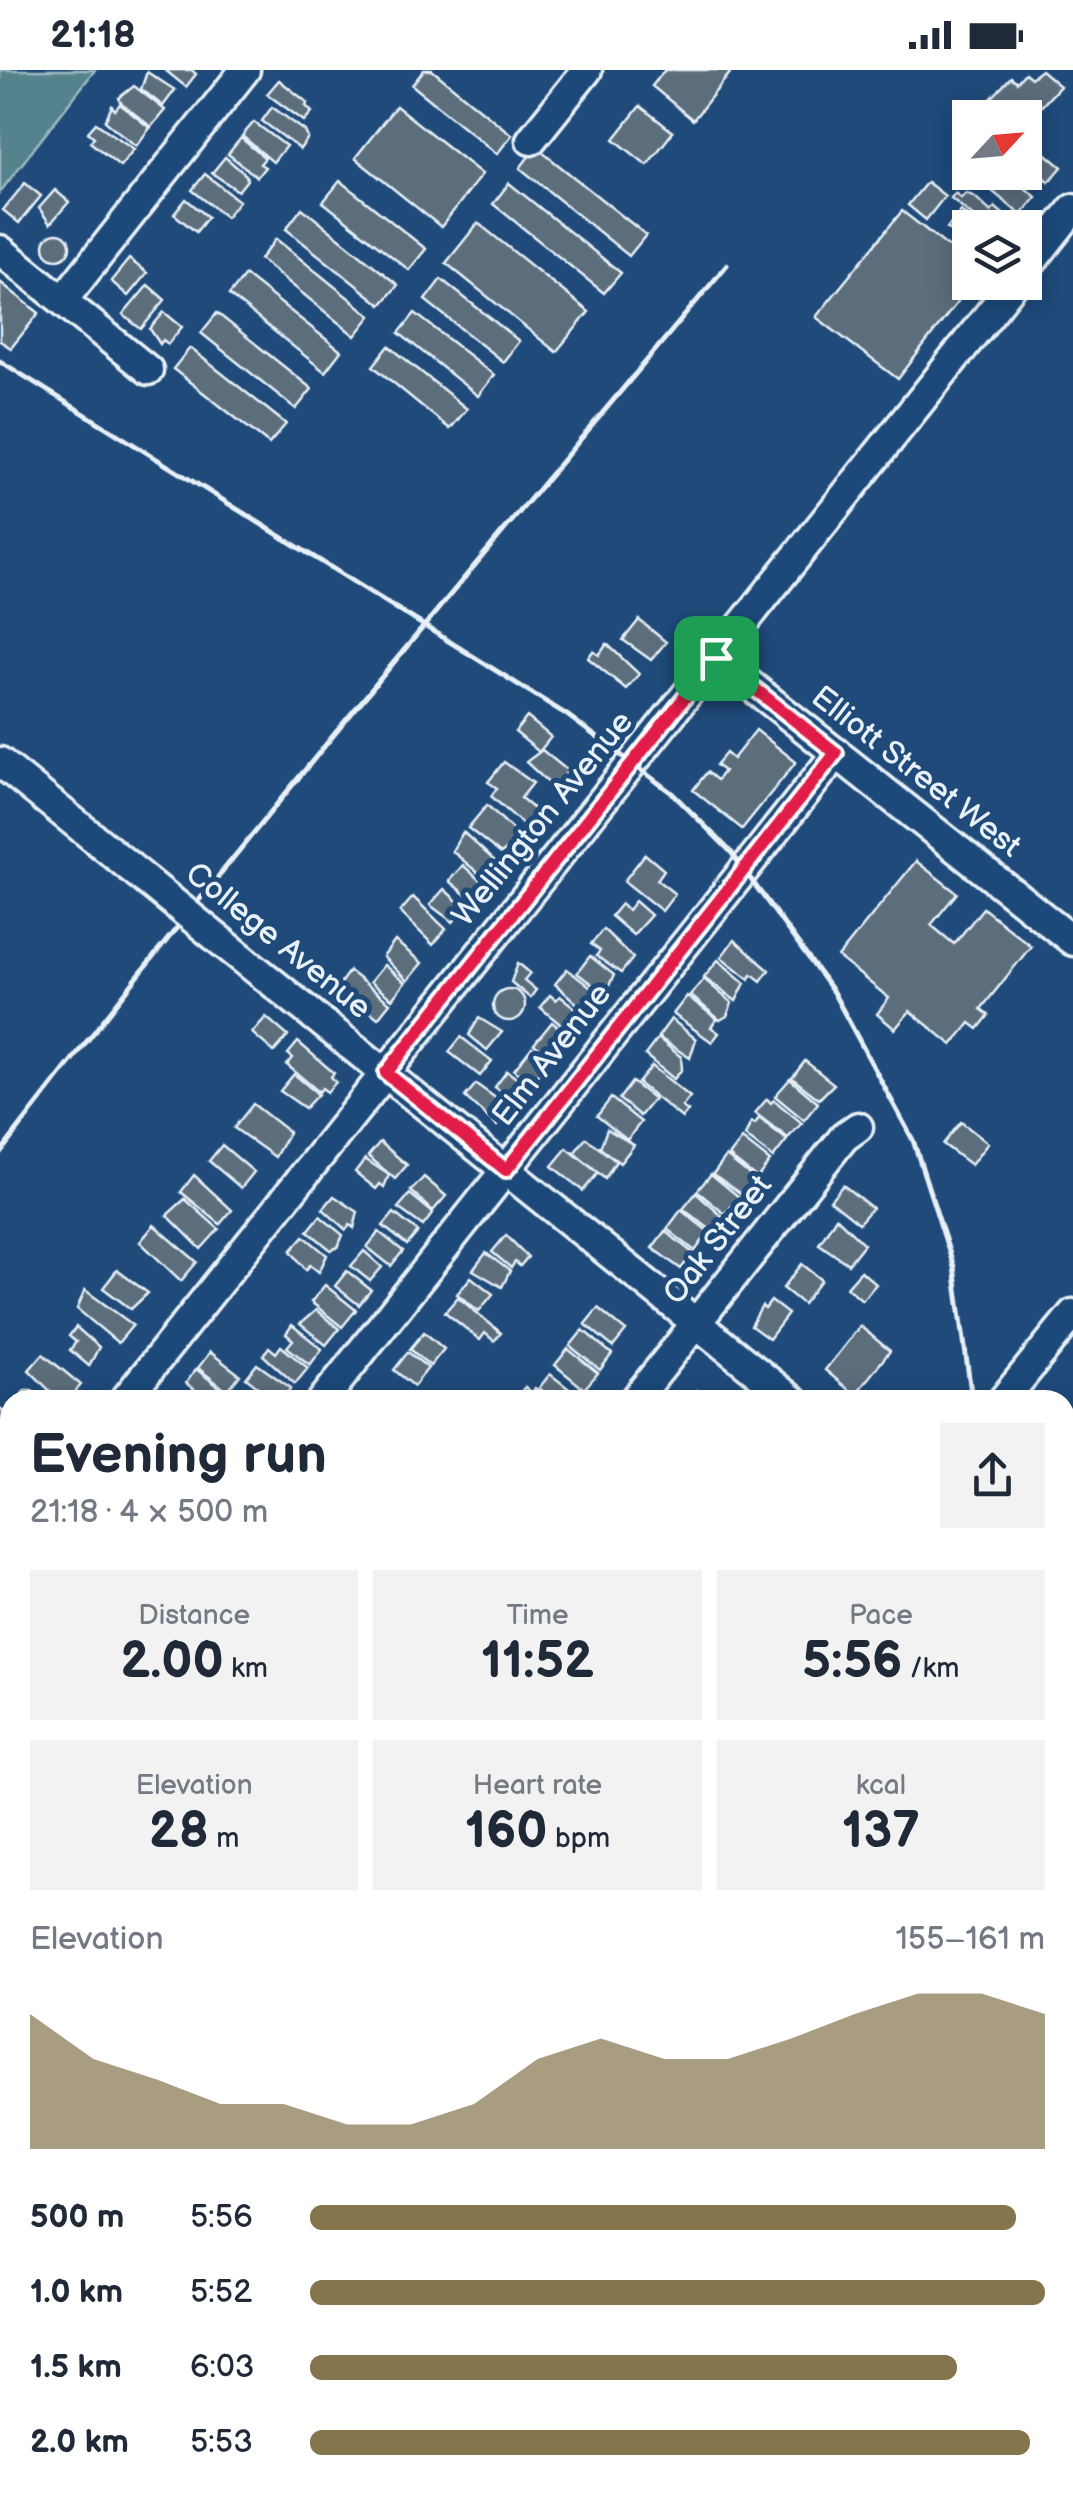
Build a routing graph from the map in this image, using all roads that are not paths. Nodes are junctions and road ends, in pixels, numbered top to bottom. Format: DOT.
graph roads {
  1 [pos="244,70"];
  2 [pos="587,70"];
  3 [pos="531,140"];
  4 [pos="1073,209"];
  5 [pos="1042,248"];
  6 [pos="0,250"];
  7 [pos="62,300"];
  8 [pos="1001,300"];
  9 [pos="148,370"];
  10 [pos="716,658"];
  11 [pos="836,753"];
  12 [pos="0,762"];
  13 [pos="1073,940"];
  14 [pos="386,1073"];
  15 [pos="858,1127"];
  16 [pos="506,1170"];
  17 [pos="1073,1314"];
  18 [pos="696,1324"];
  19 [pos="133,1390"];
  20 [pos="331,1390"];
  21 [pos="643,1390"];
  22 [pos="779,1390"];
  23 [pos="1010,1390"];
  1 -- 7 [label="street"];
  2 -- 3 [label="street"];
  4 -- 5 [label="street"];
  6 -- 7 [label="street"];
  7 -- 9 [label="street"];
  8 -- 10 [label="street, Wellington Avenue"];
  10 -- 11 [label="street, Elliott Street West"];
  10 -- 14 [label="street, Wellington Avenue"];
  11 -- 13 [label="street, Elliott Street West"];
  11 -- 16 [label="street, Elm Avenue"];
  12 -- 14 [label="street, College Avenue, bridge"];
  14 -- 16 [label="street, College Avenue"];
  14 -- 19 [label="street, Wellington Avenue"];
  15 -- 18 [label="street, Oak Street"];
  16 -- 18 [label="street, College Avenue"];
  16 -- 20 [label="street, Elm Avenue"];
  17 -- 23 [label="street"];
  18 -- 21 [label="street, Oak Street"];
  18 -- 22 [label="street, College Avenue"];
}
